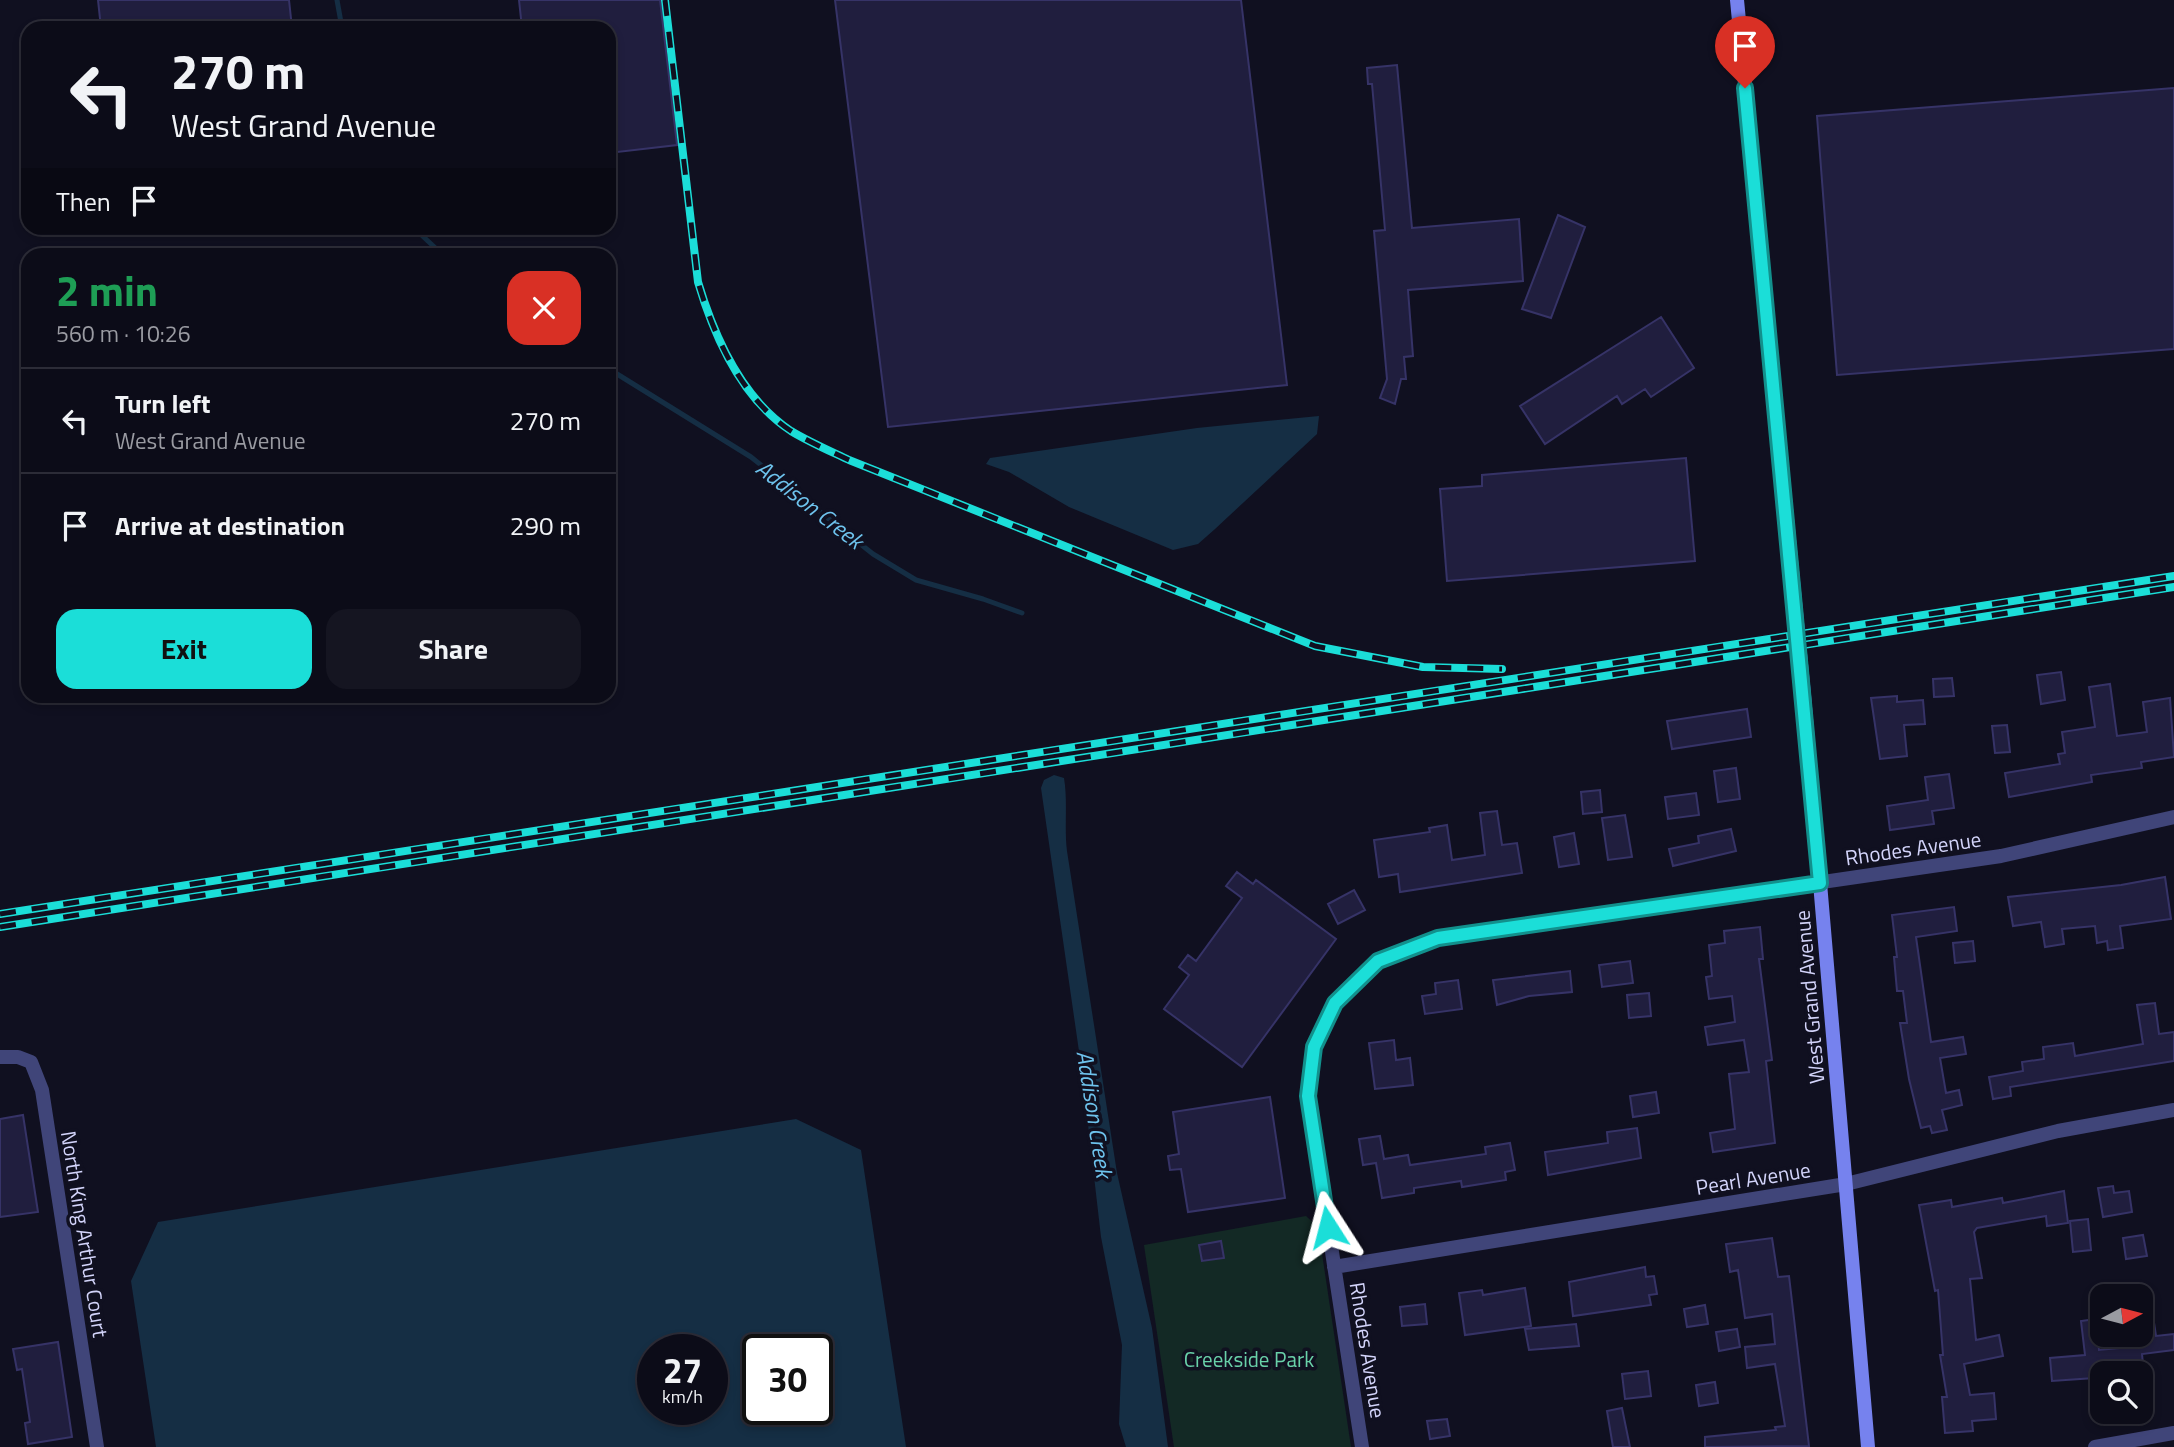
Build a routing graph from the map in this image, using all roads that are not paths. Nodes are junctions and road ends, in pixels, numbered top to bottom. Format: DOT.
graph roads {
  1 [pos="1737,0"];
  2 [pos="2174,817"];
  3 [pos="1820,883"];
  4 [pos="0,1057"];
  5 [pos="2174,1110"];
  6 [pos="1846,1184"];
  7 [pos="1334,1267"];
  8 [pos="2174,1433"];
  9 [pos="97,1447"];
  10 [pos="1362,1447"];
  11 [pos="1868,1447"];
  12 [pos="2095,1447"];
  1 -- 3 [label="main road, West Grand Avenue"];
  2 -- 3 [label="street, Rhodes Avenue"];
  3 -- 6 [label="main road, West Grand Avenue"];
  3 -- 7 [label="street, Rhodes Avenue"];
  4 -- 9 [label="street, North King Arthur Court"];
  5 -- 6 [label="street, Pearl Avenue"];
  6 -- 7 [label="street, Pearl Avenue"];
  6 -- 11 [label="main road, West Grand Avenue"];
  7 -- 10 [label="street, Rhodes Avenue"];
  8 -- 12 [label="street"];
}
